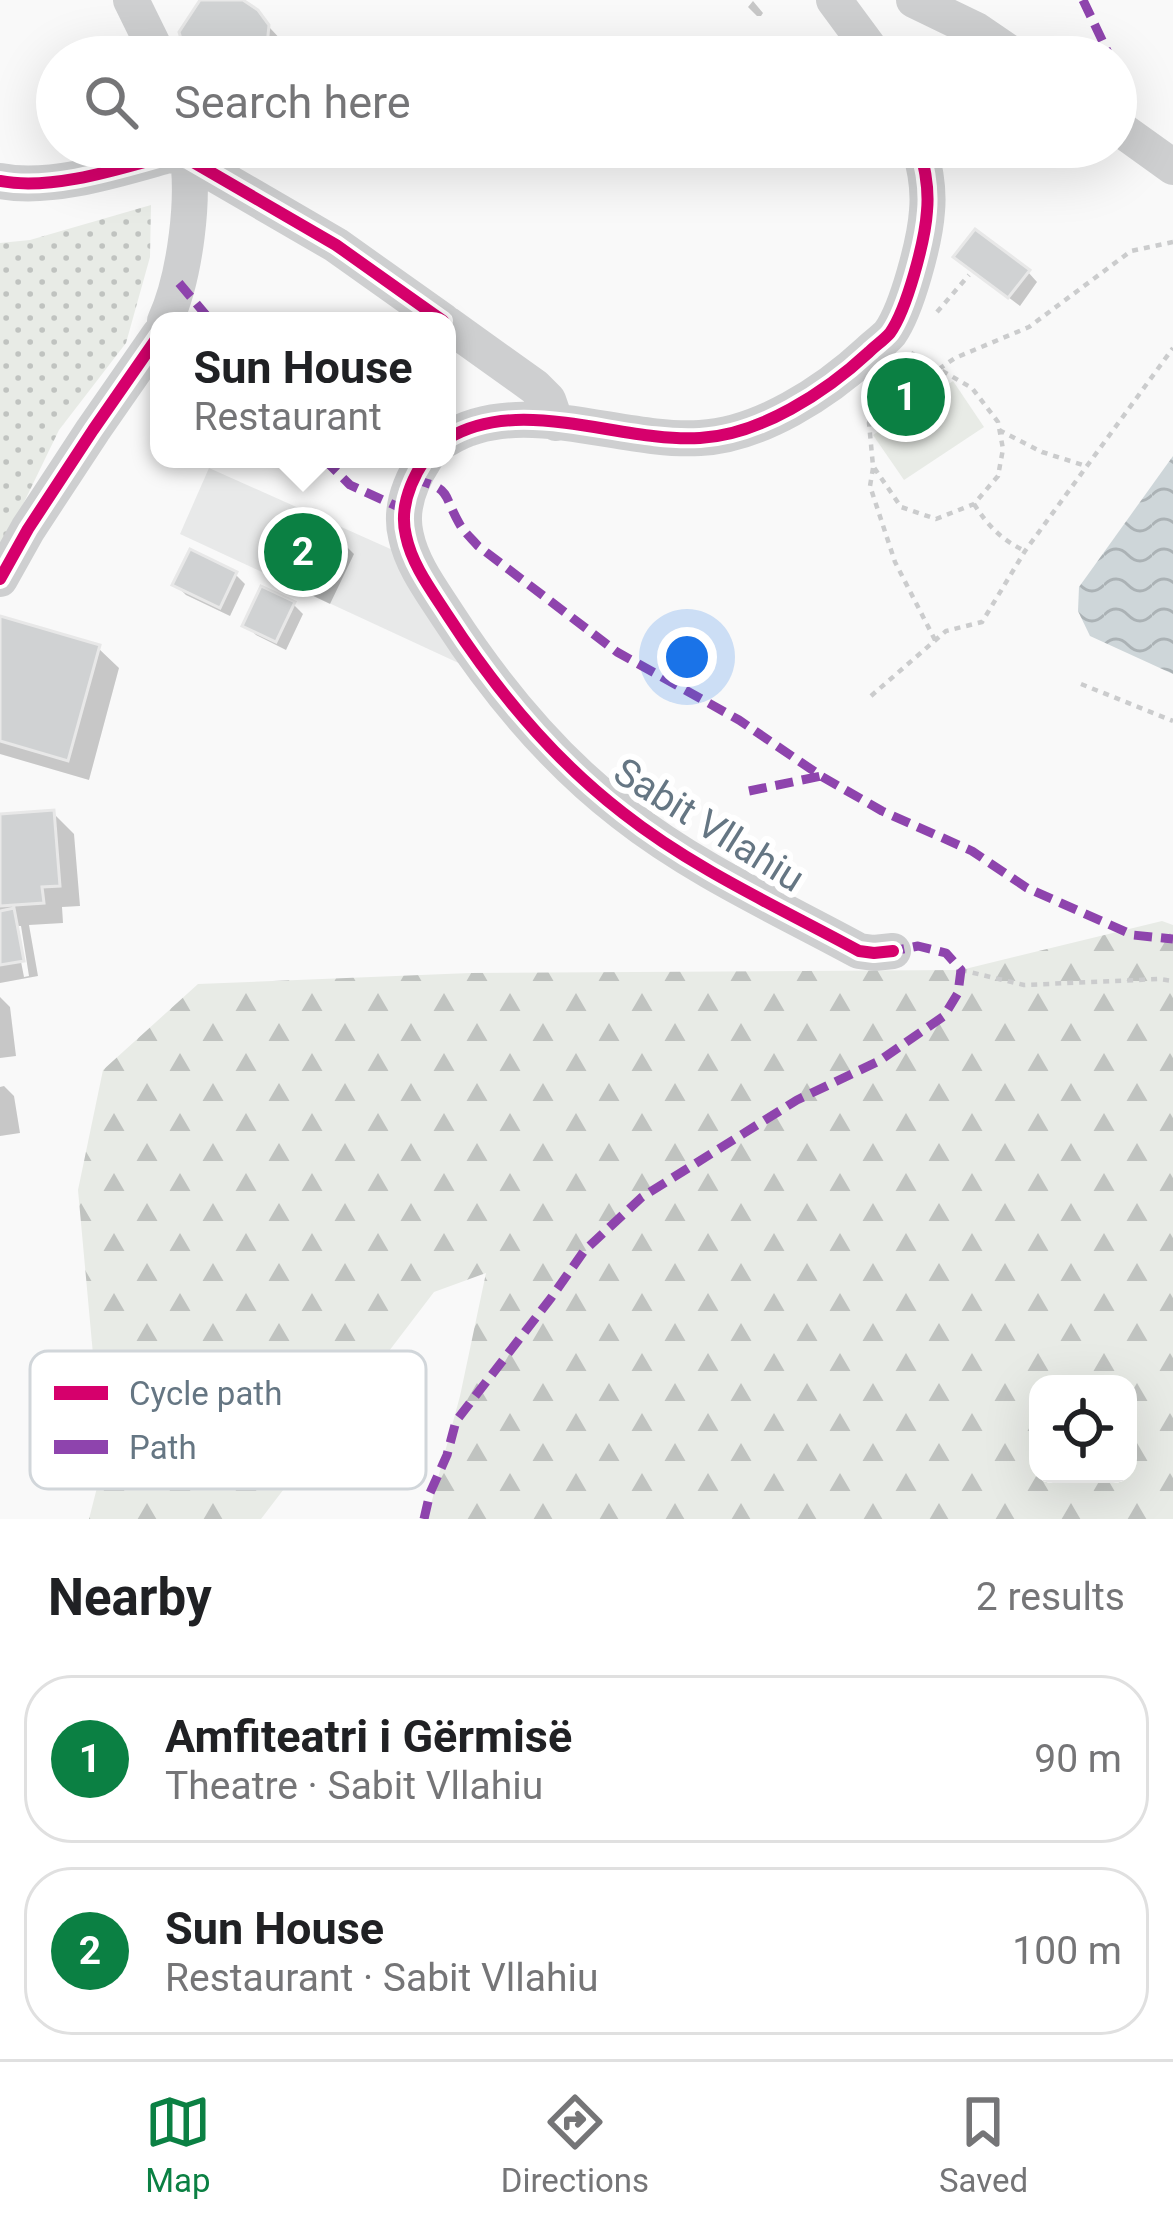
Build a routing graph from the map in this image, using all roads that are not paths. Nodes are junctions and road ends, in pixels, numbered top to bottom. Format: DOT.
graph roads {
  1 [pos="131,0"];
  2 [pos="834,0"];
  3 [pos="914,0"];
  4 [pos="149,36"];
  5 [pos="861,36"];
  6 [pos="985,36"];
  7 [pos="1137,141"];
  8 [pos="1173,167"];
  9 [pos="113,168"];
  10 [pos="188,168"];
  11 [pos="211,168"];
  12 [pos="924,168"];
  13 [pos="0,181"];
  14 [pos="169,312"];
  15 [pos="431,312"];
  16 [pos="456,330"];
  17 [pos="150,348"];
  18 [pos="556,423"];
  19 [pos="456,433"];
  20 [pos="419,468"];
  21 [pos="0,579"];
  22 [pos="893,951"];
  1 -- 4 [label="street"];
  2 -- 5 [label="street"];
  3 -- 6 [label="street"];
  7 -- 8 [label="street"];
  9 -- 13 [label="street"];
  10 -- 14 [label="street"];
  11 -- 15 [label="street"];
  12 -- 18 [label="street"];
  16 -- 18 [label="street"];
  17 -- 21 [label="street"];
  18 -- 19 [label="street"];
  20 -- 22 [label="street, Sabit Vllahiu"];
}
